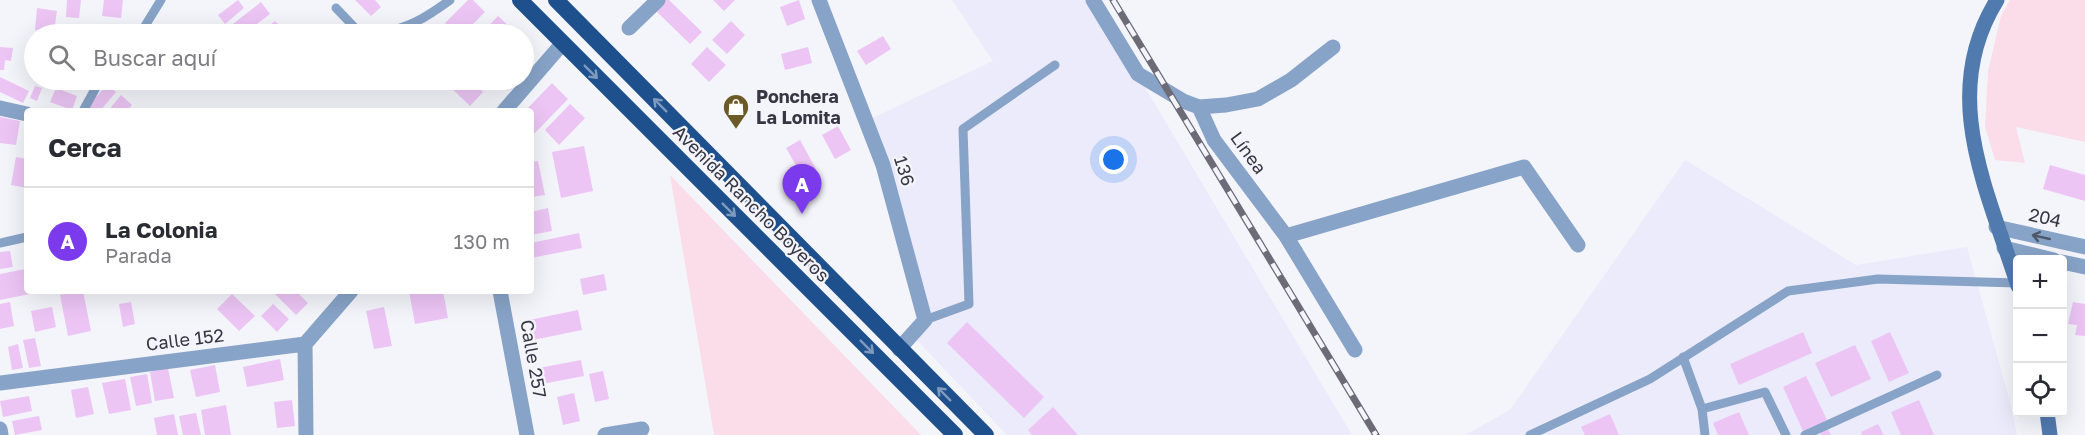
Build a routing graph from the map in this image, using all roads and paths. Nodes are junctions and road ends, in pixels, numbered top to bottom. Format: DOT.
graph roads {
  1 [pos="161,0"];
  2 [pos="450,0"];
  3 [pos="520,0"];
  4 [pos="556,0"];
  5 [pos="658,0"];
  6 [pos="819,0"];
  7 [pos="1093,0"];
  8 [pos="1997,0"];
  9 [pos="336,8"];
  10 [pos="146,24"];
  11 [pos="351,24"];
  12 [pos="413,24"];
  13 [pos="630,28"];
  14 [pos="562,44"];
  15 [pos="1333,48"];
  16 [pos="1055,65"];
  17 [pos="534,76"];
  18 [pos="94,90"];
  19 [pos="522,90"];
  20 [pos="1199,107"];
  21 [pos="0,108"];
  22 [pos="84,108"];
  23 [pos="507,108"];
  24 [pos="24,113"];
  25 [pos="1996,227"];
  26 [pos="1286,236"];
  27 [pos="24,238"];
  28 [pos="0,243"];
  29 [pos="1578,245"];
  30 [pos="2085,247"];
  31 [pos="2004,248"];
  32 [pos="2033,255"];
  33 [pos="2067,263"];
  34 [pos="2085,267"];
  35 [pos="2013,274"];
  36 [pos="2013,285"];
  37 [pos="348,294"];
  38 [pos="501,294"];
  39 [pos="925,320"];
  40 [pos="305,344"];
  41 [pos="899,349"];
  42 [pos="1355,350"];
  43 [pos="1683,357"];
  44 [pos="1937,375"];
  45 [pos="0,383"];
  46 [pos="1702,410"];
  47 [pos="2048,417"];
  48 [pos="0,429"];
  49 [pos="642,429"];
  50 [pos="1,435"];
  51 [pos="306,435"];
  52 [pos="527,435"];
  53 [pos="605,435"];
  54 [pos="956,435"];
  55 [pos="986,435"];
  56 [pos="1530,435"];
  57 [pos="1705,435"];
  58 [pos="1786,435"];
  59 [pos="1805,435"];
  60 [pos="2050,435"];
  1 -- 10 [label="lane"];
  2 -- 12 [label="lane"];
  3 -- 14 [label="highway, Avenida Rancho Boyeros"];
  41 -- 4 [label="highway, Avenida Rancho Boyeros, one-way"];
  5 -- 13 [label="street"];
  6 -- 39 [label="street, 136"];
  7 -- 20 [label="street"];
  8 -- 25 [label="main road"];
  9 -- 11 [label="lane"];
  14 -- 17 [label="street"];
  14 -- 54 [label="highway, Avenida Rancho Boyeros, one-way"];
  15 -- 20 [label="street"];
  16 -- 39 [label="lane"];
  18 -- 22 [label="lane"];
  19 -- 23 [label="street"];
  20 -- 26 [label="street, Línea"];
  21 -- 24 [label="street"];
  30 -- 25 [label="street, 204, one-way"];
  25 -- 31 [label="main road"];
  26 -- 29 [label="street"];
  26 -- 42 [label="street, Línea"];
  27 -- 28 [label="lane"];
  31 -- 32 [label="street"];
  31 -- 35 [label="main road"];
  33 -- 34 [label="street"];
  36 -- 43 [label="lane"];
  37 -- 40 [label="street"];
  38 -- 52 [label="street, Calle 257"];
  39 -- 41 [label="street"];
  40 -- 45 [label="street, Calle 152"];
  40 -- 51 [label="street"];
  55 -- 41 [label="highway, Avenida Rancho Boyeros, one-way"];
  43 -- 46 [label="lane"];
  43 -- 56 [label="lane"];
  44 -- 59 [label="lane"];
  46 -- 57 [label="lane"];
  46 -- 58 [label="lane"];
  47 -- 60 [label="main road"];
  48 -- 50 [label="street"];
  49 -- 53 [label="street"];
}
